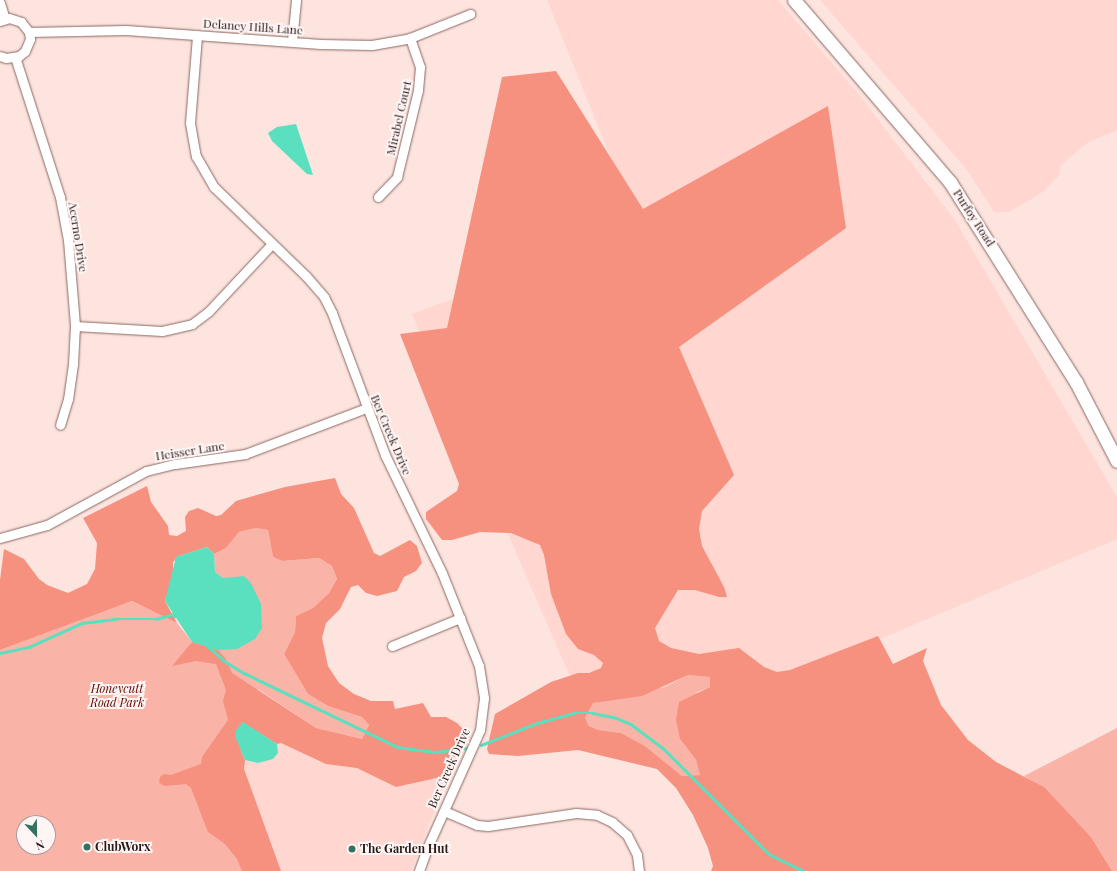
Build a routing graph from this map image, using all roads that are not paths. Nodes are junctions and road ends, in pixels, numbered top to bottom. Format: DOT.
graph roads {
  1 [pos="296,0"];
  2 [pos="794,0"];
  3 [pos="0,3"];
  4 [pos="470,14"];
  5 [pos="2,20"];
  6 [pos="28,32"];
  7 [pos="197,36"];
  8 [pos="410,38"];
  9 [pos="292,41"];
  10 [pos="0,56"];
  11 [pos="15,57"];
  12 [pos="378,197"];
  13 [pos="272,244"];
  14 [pos="75,326"];
  15 [pos="366,408"];
  16 [pos="60,425"];
  17 [pos="1117,461"];
  18 [pos="0,538"];
  19 [pos="460,618"];
  20 [pos="392,646"];
  21 [pos="444,811"];
  22 [pos="420,871"];
  23 [pos="639,871"];
  1 -- 9 [label="street"];
  2 -- 17 [label="street, Purfoy Road"];
  3 -- 5 [label="street"];
  4 -- 8 [label="street, Delaney Hills Lane"];
  5 -- 6 [label="street"];
  6 -- 7 [label="street, Delaney Hills Lane"];
  6 -- 11 [label="street"];
  7 -- 9 [label="street, Delaney Hills Lane"];
  7 -- 13 [label="street, Ber Creek Drive"];
  8 -- 9 [label="street, Delaney Hills Lane"];
  8 -- 12 [label="street, Mirabel Court"];
  10 -- 11 [label="street"];
  11 -- 14 [label="street, Acerno Drive"];
  13 -- 14 [label="street"];
  13 -- 15 [label="street, Ber Creek Drive"];
  14 -- 16 [label="street, Acerno Drive"];
  15 -- 18 [label="street, Heisser Lane"];
  15 -- 19 [label="street, Ber Creek Drive"];
  19 -- 20 [label="street"];
  19 -- 21 [label="street, Ber Creek Drive"];
  21 -- 22 [label="street, Ber Creek Drive"];
  21 -- 23 [label="street"];
}
